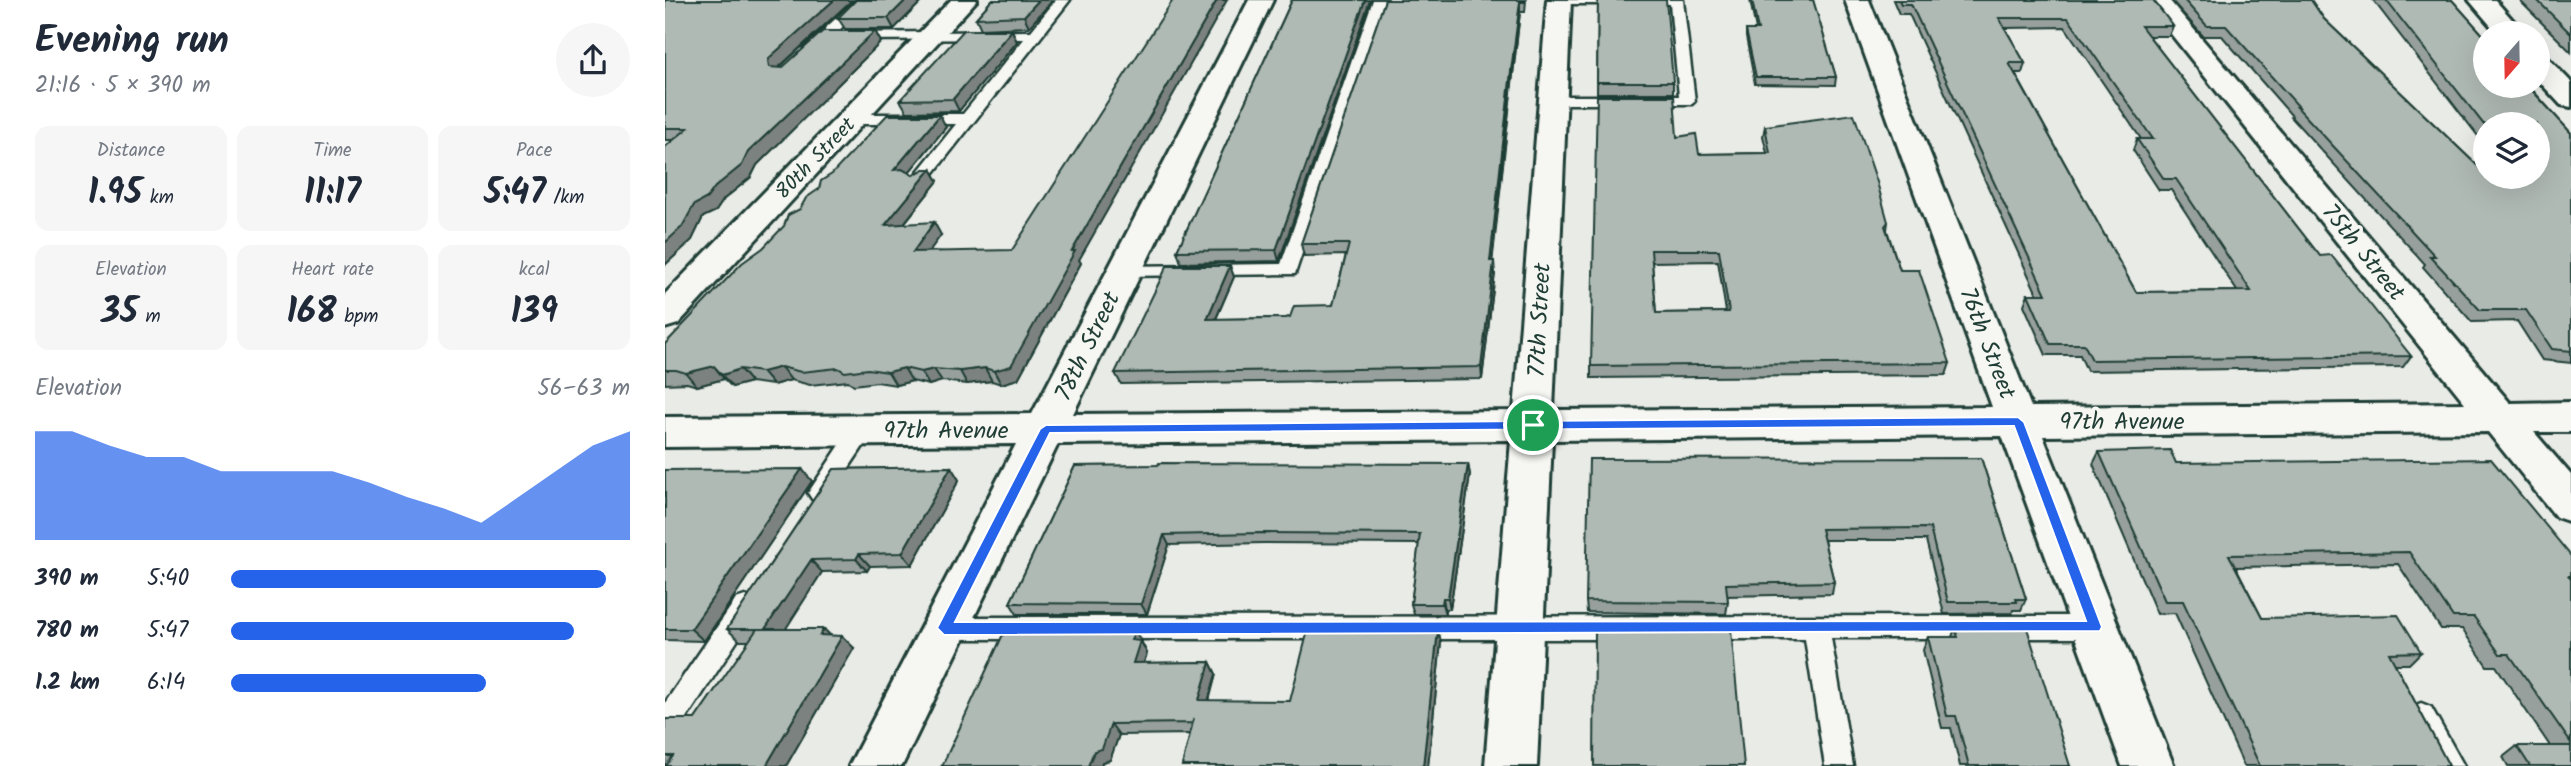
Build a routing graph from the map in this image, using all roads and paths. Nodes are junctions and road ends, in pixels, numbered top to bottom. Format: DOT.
graph roads {
  1 [pos="865,0"];
  2 [pos="965,0"];
  3 [pos="1063,0"];
  4 [pos="1261,0"];
  5 [pos="1380,0"];
  6 [pos="1559,0"];
  7 [pos="1857,0"];
  8 [pos="2156,0"];
  9 [pos="2481,0"];
  10 [pos="2500,21"];
  11 [pos="932,35"];
  12 [pos="1035,35"];
  13 [pos="825,36"];
  14 [pos="800,59"];
  15 [pos="2550,76"];
  16 [pos="2571,99"];
  17 [pos="1553,102"];
  18 [pos="852,119"];
  19 [pos="968,119"];
  20 [pos="919,180"];
  21 [pos="1123,272"];
  22 [pos="665,316"];
  23 [pos="2571,417"];
  24 [pos="2500,418"];
  25 [pos="2018,422"];
  26 [pos="1533,425"];
  27 [pos="1046,429"];
  28 [pos="862,430"];
  29 [pos="665,432"];
  30 [pos="2571,505"];
  31 [pos="810,509"];
  32 [pos="757,589"];
  33 [pos="2095,627"];
  34 [pos="944,628"];
  35 [pos="1520,628"];
  36 [pos="1816,628"];
  37 [pos="2405,688"];
  38 [pos="665,727"];
  39 [pos="875,766"];
  40 [pos="1511,766"];
  41 [pos="1839,766"];
  42 [pos="2148,766"];
  43 [pos="2450,766"];
  1 -- 13 [label="lane"];
  2 -- 11 [label="street, 80th Street"];
  3 -- 12 [label="lane"];
  4 -- 21 [label="street, 78th Street"];
  5 -- 21 [label="lane"];
  6 -- 17 [label="street, 77th Street"];
  6 -- 17 [label="lane"];
  7 -- 25 [label="street, 76th Street"];
  8 -- 24 [label="street, 75th Street"];
  9 -- 10 [label="street"];
  11 -- 12 [label="lane"];
  11 -- 13 [label="lane"];
  11 -- 18 [label="street, 80th Street"];
  12 -- 19 [label="lane"];
  13 -- 14 [label="lane"];
  15 -- 16 [label="street"];
  17 -- 26 [label="street, 77th Street"];
  18 -- 19 [label="lane"];
  18 -- 22 [label="street, 80th Street"];
  19 -- 20 [label="lane"];
  21 -- 27 [label="street, 78th Street"];
  23 -- 24 [label="street, 97th Avenue"];
  24 -- 25 [label="street, 97th Avenue"];
  24 -- 30 [label="street, 75th Street"];
  25 -- 26 [label="street, 97th Avenue"];
  25 -- 33 [label="street, 76th Street"];
  26 -- 27 [label="street, 97th Avenue"];
  26 -- 35 [label="street, 77th Street"];
  27 -- 28 [label="street, 97th Avenue"];
  27 -- 34 [label="street, 78th Street"];
  28 -- 29 [label="street, 97th Avenue"];
  28 -- 31 [label="lane"];
  32 -- 38 [label="lane"];
  33 -- 36 [label="lane"];
  33 -- 42 [label="street, 76th Street"];
  34 -- 35 [label="lane"];
  34 -- 39 [label="street, 78th Street"];
  35 -- 36 [label="lane"];
  35 -- 40 [label="street, 77th Street"];
  36 -- 41 [label="lane"];
  37 -- 43 [label="lane"];
}
